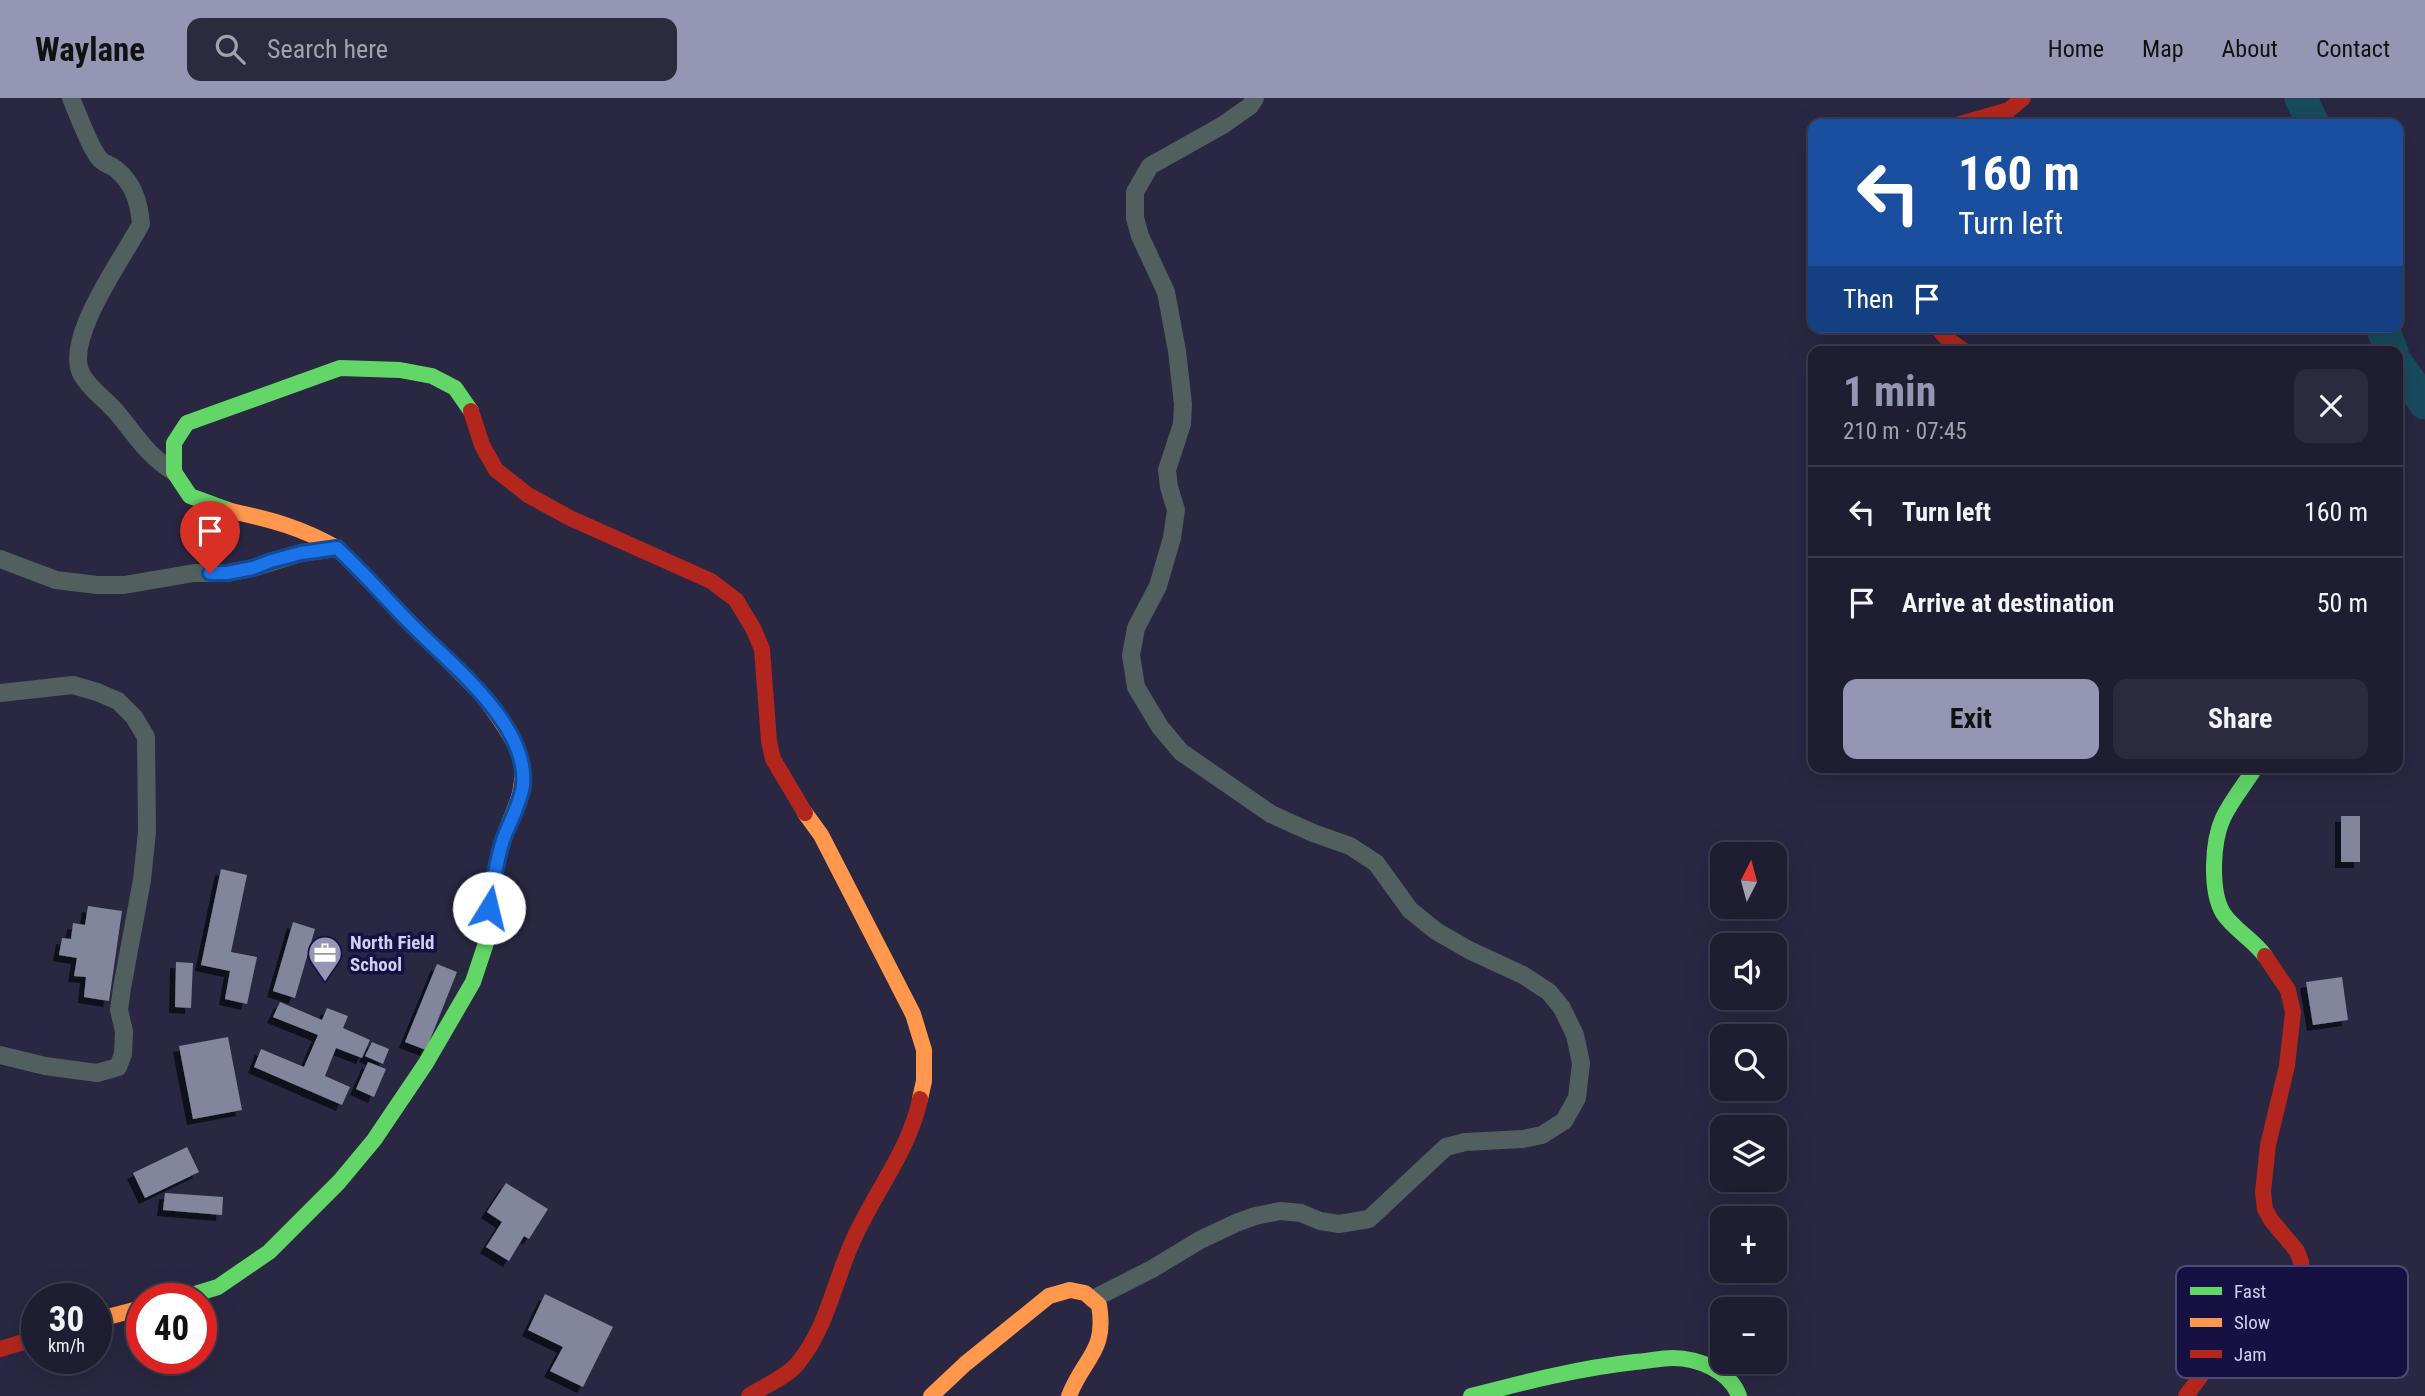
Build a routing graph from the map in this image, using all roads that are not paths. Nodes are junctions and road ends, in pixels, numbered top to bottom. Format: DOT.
graph roads {
  1 [pos="71,98"];
  2 [pos="1255,98"];
  3 [pos="2023,98"];
  4 [pos="1978,119"];
  5 [pos="1942,333"];
  6 [pos="1957,346"];
  7 [pos="174,472"];
  8 [pos="337,548"];
  9 [pos="0,559"];
  10 [pos="0,694"];
  11 [pos="2252,773"];
  12 [pos="0,1055"];
  13 [pos="2301,1266"];
  14 [pos="217,1287"];
  15 [pos="1093,1299"];
  16 [pos="21,1343"];
  17 [pos="0,1349"];
  18 [pos="2199,1378"];
  19 [pos="749,1396"];
  20 [pos="930,1396"];
  21 [pos="1069,1396"];
  22 [pos="1471,1396"];
  23 [pos="1740,1396"];
  24 [pos="2186,1396"];
  1 -- 7 [label="street"];
  2 -- 15 [label="street"];
  3 -- 4 [label="street"];
  5 -- 6 [label="street"];
  7 -- 8 [label="street"];
  7 -- 19 [label="street"];
  8 -- 9 [label="street"];
  8 -- 14 [label="street"];
  10 -- 12 [label="street"];
  11 -- 13 [label="street"];
  15 -- 20 [label="street"];
  15 -- 21 [label="street"];
  16 -- 17 [label="street"];
  18 -- 24 [label="street"];
  22 -- 23 [label="street"];
}
